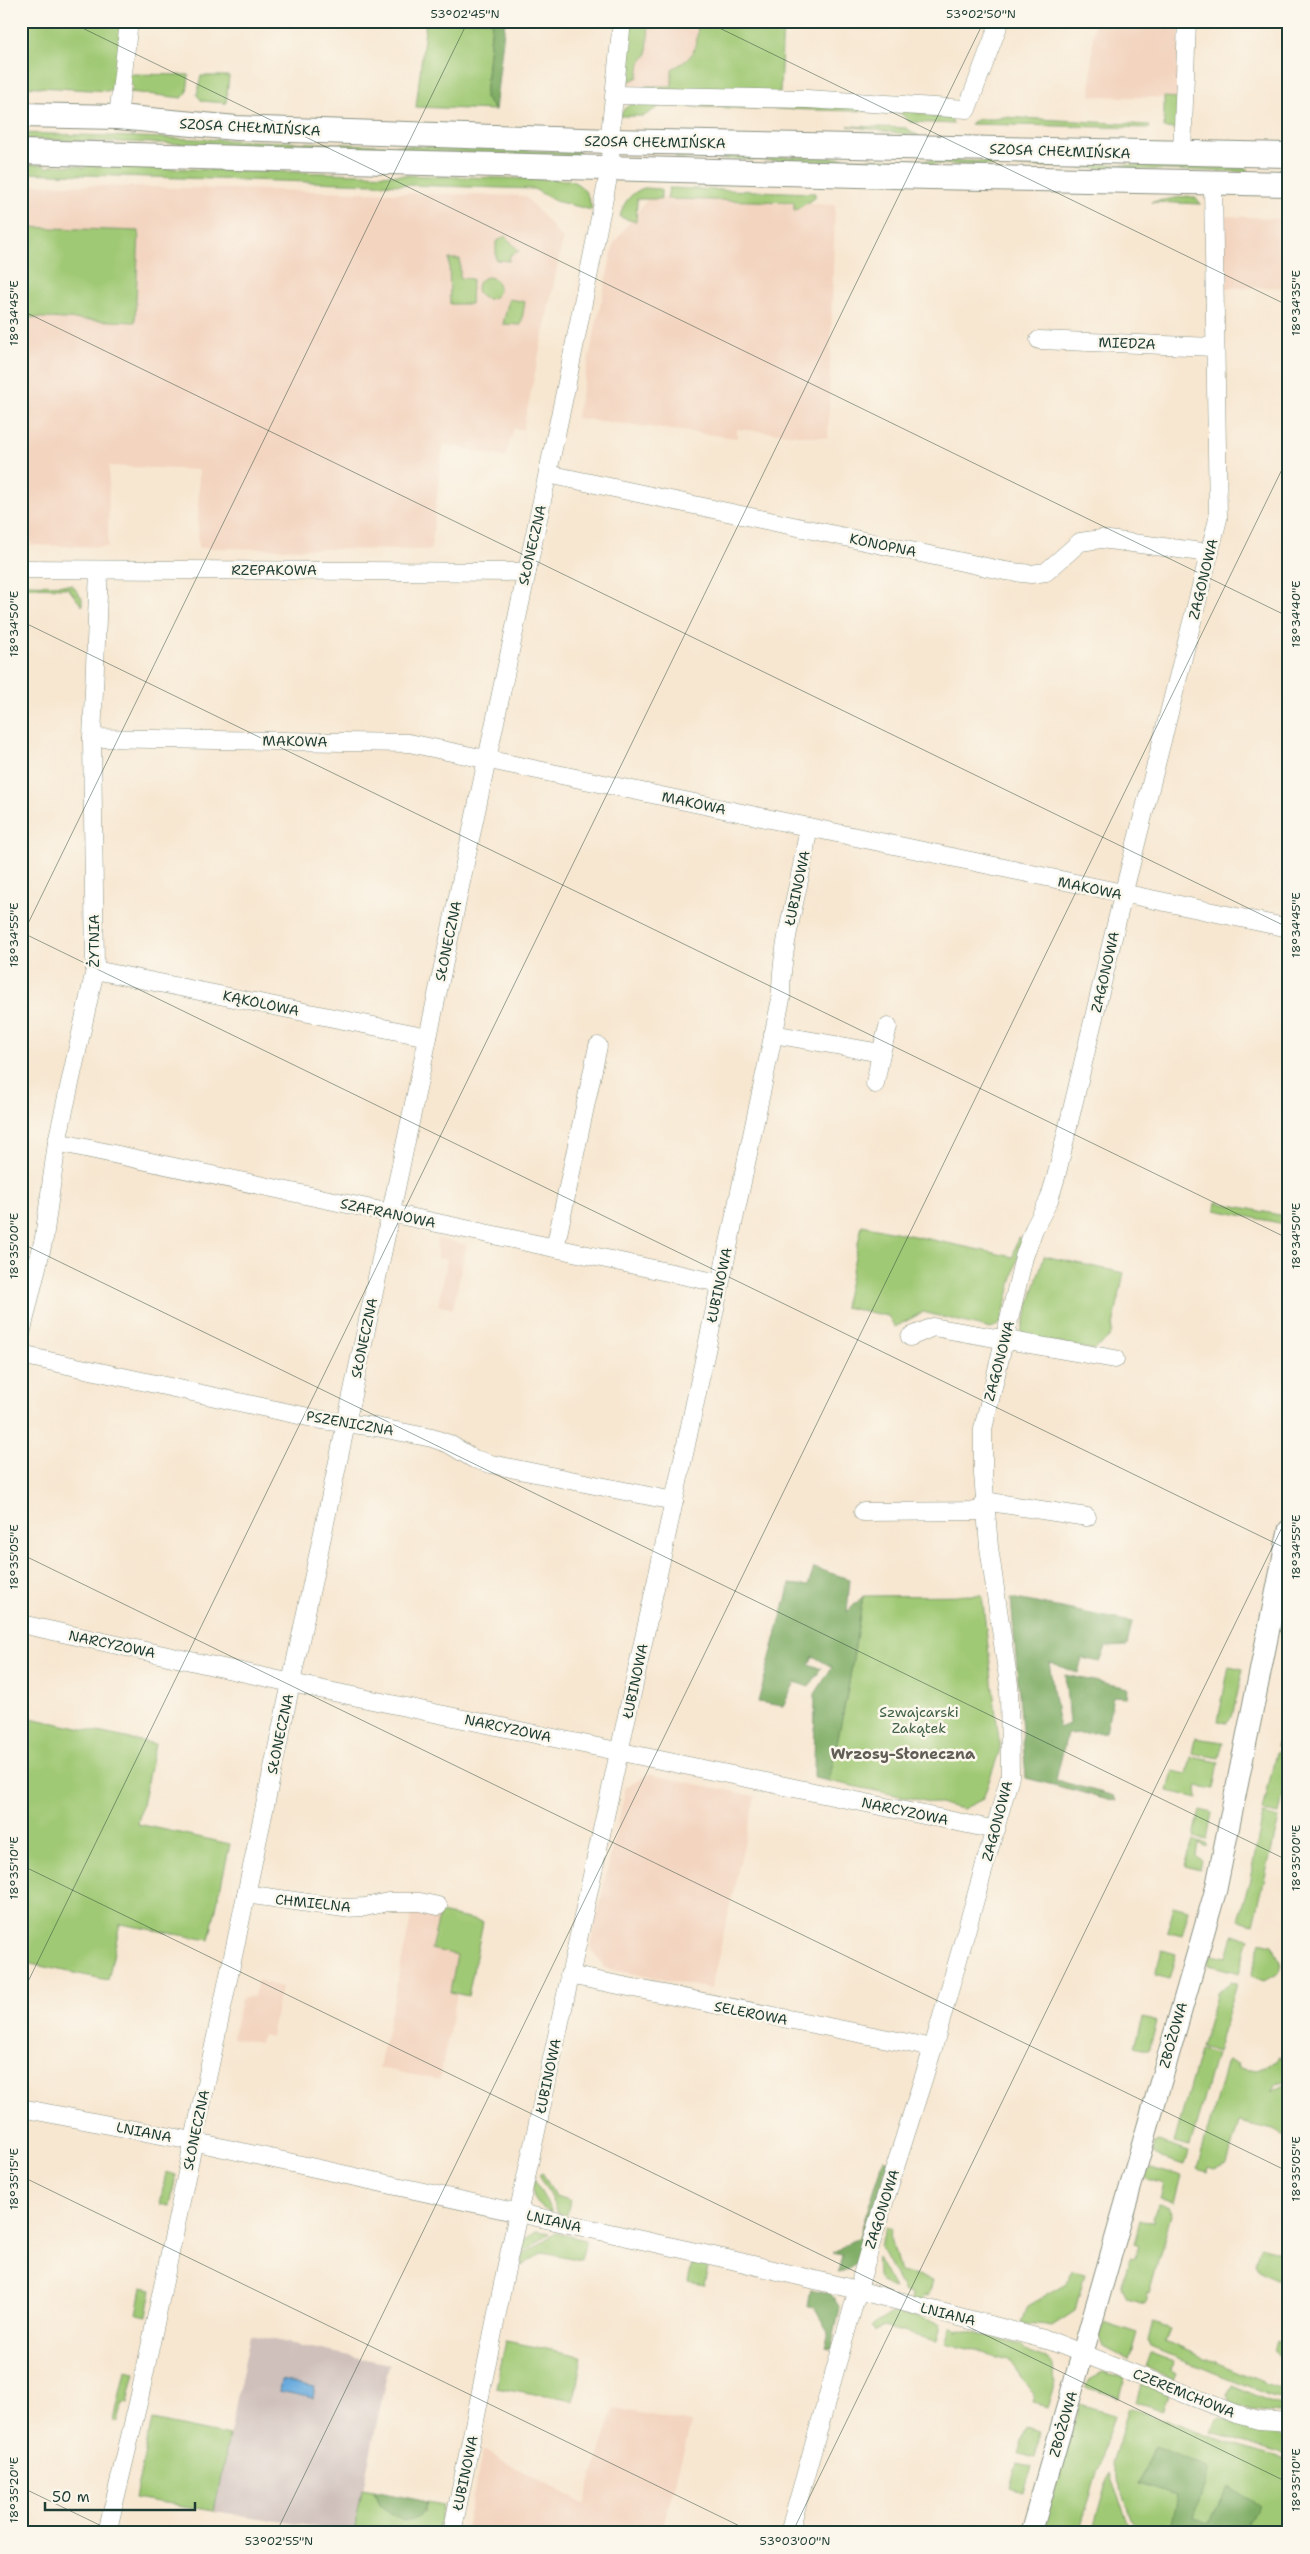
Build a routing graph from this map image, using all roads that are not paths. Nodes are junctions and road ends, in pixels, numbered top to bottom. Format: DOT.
graph roads {
  1 [pos="129,21"];
  2 [pos="622,21"];
  3 [pos="1000,21"];
  4 [pos="1187,21"];
  5 [pos="615,95"];
  6 [pos="21,115"];
  7 [pos="118,117"];
  8 [pos="610,141"];
  9 [pos="21,152"];
  10 [pos="1182,154"];
  11 [pos="1289,155"];
  12 [pos="610,168"];
  13 [pos="1214,184"];
  14 [pos="1289,184"];
  15 [pos="1039,340"];
  16 [pos="1214,346"];
  17 [pos="548,474"];
  18 [pos="1210,553"];
  19 [pos="21,569"];
  20 [pos="99,570"];
  21 [pos="527,572"];
  22 [pos="92,738"];
  23 [pos="486,759"];
  24 [pos="808,828"];
  25 [pos="1123,895"];
  26 [pos="1289,928"];
  27 [pos="95,970"];
  28 [pos="888,1027"];
  29 [pos="773,1034"];
  30 [pos="428,1037"];
  31 [pos="598,1046"];
  32 [pos="882,1053"];
  33 [pos="875,1084"];
  34 [pos="57,1142"];
  35 [pos="391,1214"];
  36 [pos="555,1248"];
  37 [pos="719,1283"];
  38 [pos="21,1334"];
  39 [pos="910,1337"];
  40 [pos="1006,1338"];
  41 [pos="21,1355"];
  42 [pos="1115,1359"];
  43 [pos="346,1423"];
  44 [pos="674,1501"];
  45 [pos="985,1506"];
  46 [pos="863,1512"];
  47 [pos="1087,1517"];
  48 [pos="1289,1530"];
  49 [pos="21,1624"];
  50 [pos="291,1681"];
  51 [pos="619,1752"];
  52 [pos="996,1830"];
  53 [pos="246,1894"];
  54 [pos="438,1906"];
  55 [pos="570,1975"];
  56 [pos="933,2048"];
  57 [pos="21,2108"];
  58 [pos="192,2141"];
  59 [pos="518,2213"];
  60 [pos="857,2290"];
  61 [pos="1083,2352"];
  62 [pos="1289,2422"];
  63 [pos="107,2533"];
  64 [pos="452,2533"];
  65 [pos="789,2533"];
  66 [pos="1031,2533"];
  1 -- 7 [label="street"];
  2 -- 5 [label="street, SŁONECZNA"];
  3 -- 5 [label="street"];
  4 -- 10 [label="street"];
  5 -- 8 [label="street, SŁONECZNA"];
  6 -- 7 [label="main road, SZOSA CHEŁMIŃSKA"];
  7 -- 8 [label="main road, SZOSA CHEŁMIŃSKA"];
  8 -- 10 [label="main road, SZOSA CHEŁMIŃSKA"];
  8 -- 12 [label="street, SŁONECZNA"];
  9 -- 12 [label="main road, SZOSA CHEŁMIŃSKA"];
  10 -- 11 [label="main road, SZOSA CHEŁMIŃSKA"];
  12 -- 13 [label="main road, SZOSA CHEŁMIŃSKA"];
  12 -- 17 [label="street, SŁONECZNA"];
  13 -- 14 [label="main road, SZOSA CHEŁMIŃSKA"];
  13 -- 16 [label="street, ZAGONOWA"];
  15 -- 16 [label="street, MIEDZA"];
  16 -- 18 [label="street, ZAGONOWA"];
  17 -- 18 [label="street, KONOPNA"];
  17 -- 21 [label="street, SŁONECZNA"];
  18 -- 25 [label="street, ZAGONOWA"];
  19 -- 20 [label="street, RZEPAKOWA"];
  20 -- 21 [label="street, RZEPAKOWA"];
  20 -- 22 [label="street, ŻYTNIA"];
  21 -- 23 [label="street, SŁONECZNA"];
  22 -- 23 [label="street, MAKOWA"];
  22 -- 27 [label="street, ŻYTNIA"];
  23 -- 24 [label="street, MAKOWA"];
  23 -- 30 [label="street, SŁONECZNA"];
  24 -- 25 [label="street, MAKOWA"];
  24 -- 29 [label="street, ŁUBINOWA"];
  25 -- 26 [label="street, MAKOWA"];
  25 -- 40 [label="street, ZAGONOWA"];
  27 -- 30 [label="street, KĄKOLOWA"];
  27 -- 34 [label="street, ŻYTNIA"];
  28 -- 32 [label="street"];
  29 -- 32 [label="street"];
  29 -- 37 [label="street, ŁUBINOWA"];
  30 -- 35 [label="street, SŁONECZNA"];
  31 -- 36 [label="street"];
  32 -- 33 [label="street"];
  34 -- 35 [label="street, SZAFRANOWA"];
  34 -- 38 [label="street, ŻYTNIA"];
  35 -- 36 [label="street, SZAFRANOWA"];
  35 -- 43 [label="street, SŁONECZNA"];
  36 -- 37 [label="street, SZAFRANOWA"];
  37 -- 44 [label="street, ŁUBINOWA"];
  39 -- 40 [label="street"];
  40 -- 42 [label="street"];
  40 -- 45 [label="street, ZAGONOWA"];
  41 -- 43 [label="street, PSZENICZNA"];
  43 -- 44 [label="street, PSZENICZNA"];
  43 -- 50 [label="street, SŁONECZNA"];
  44 -- 51 [label="street, ŁUBINOWA"];
  45 -- 46 [label="street"];
  45 -- 47 [label="street"];
  45 -- 52 [label="street, ZAGONOWA"];
  48 -- 61 [label="street, ZBOŻOWA"];
  49 -- 50 [label="street, NARCYZOWA"];
  50 -- 51 [label="street, NARCYZOWA"];
  50 -- 53 [label="street, SŁONECZNA"];
  51 -- 52 [label="street, NARCYZOWA"];
  51 -- 55 [label="street, ŁUBINOWA"];
  52 -- 56 [label="street, ZAGONOWA"];
  53 -- 54 [label="street, CHMIELNA"];
  53 -- 58 [label="street, SŁONECZNA"];
  55 -- 56 [label="street, SELEROWA"];
  55 -- 59 [label="street, ŁUBINOWA"];
  56 -- 60 [label="street, ZAGONOWA"];
  57 -- 58 [label="street, LNIANA"];
  58 -- 59 [label="street, LNIANA"];
  58 -- 63 [label="street, SŁONECZNA"];
  59 -- 60 [label="street, LNIANA"];
  59 -- 64 [label="street, ŁUBINOWA"];
  60 -- 61 [label="street, LNIANA"];
  60 -- 65 [label="street, ZAGONOWA"];
  61 -- 62 [label="street, CZEREMCHOWA"];
  61 -- 66 [label="street, ZBOŻOWA"];
}
